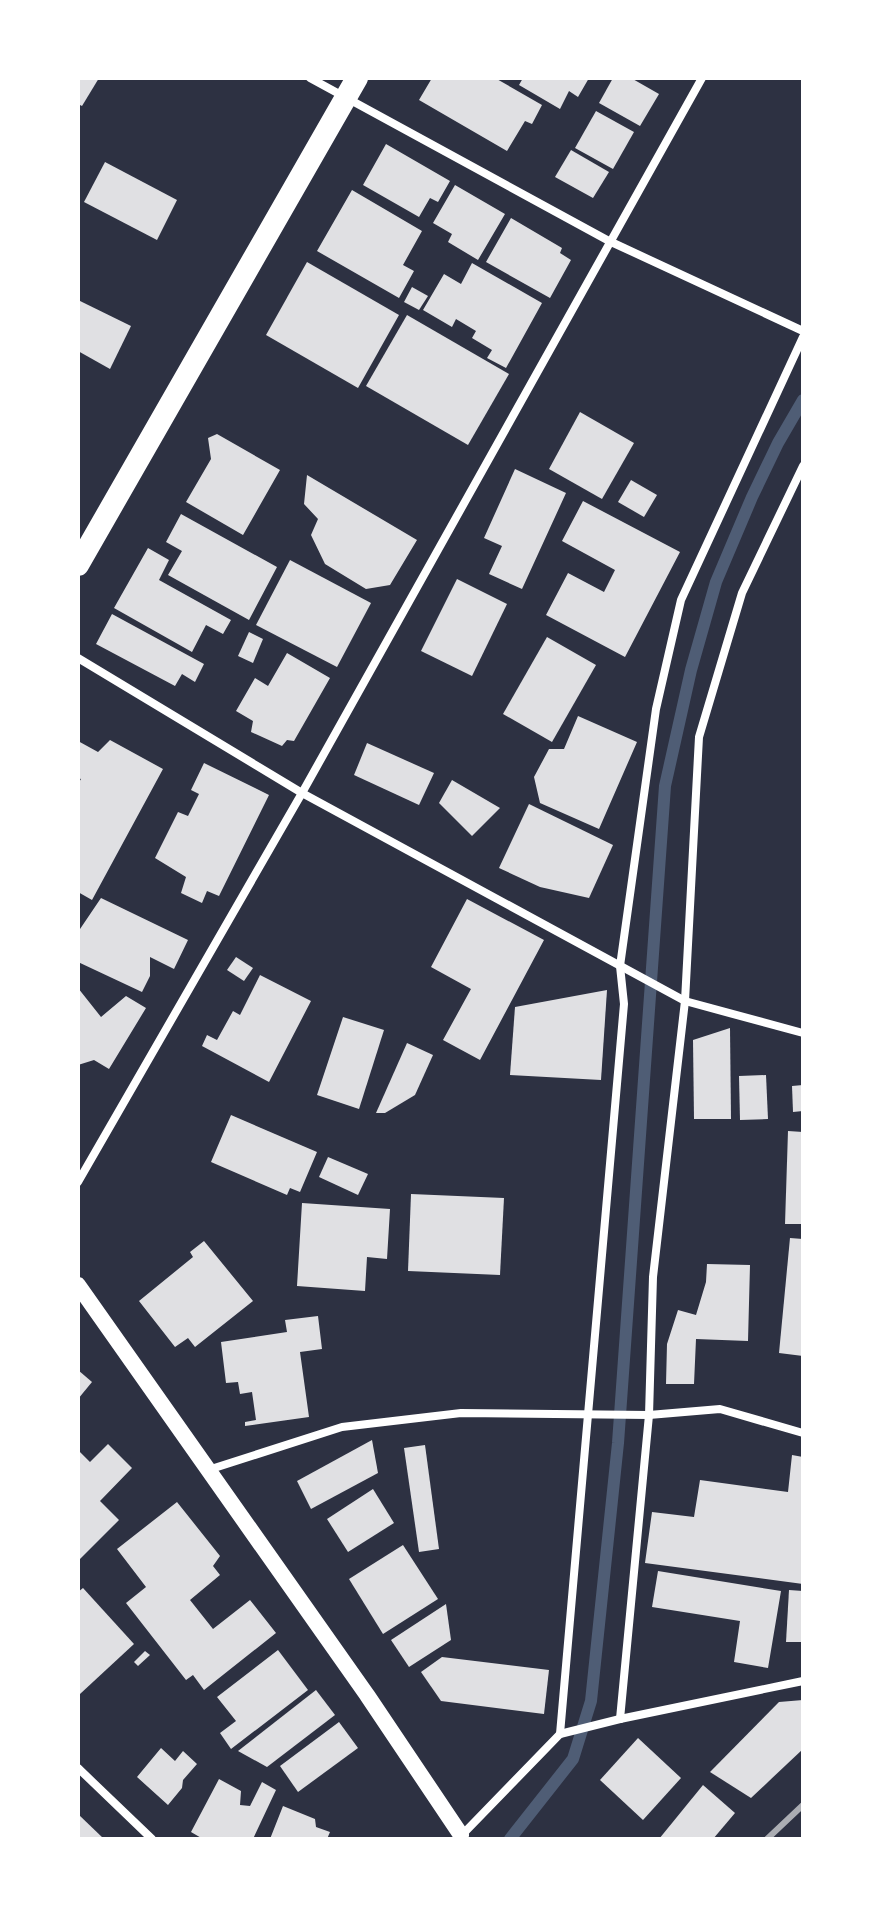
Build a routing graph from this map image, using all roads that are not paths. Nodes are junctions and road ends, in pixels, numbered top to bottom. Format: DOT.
graph roads {
  1 [pos="310,78"];
  2 [pos="702,78"];
  3 [pos="352,88"];
  4 [pos="609,241"];
  5 [pos="803,331"];
  6 [pos="803,337"];
  7 [pos="803,466"];
  8 [pos="78,565"];
  9 [pos="78,658"];
  10 [pos="302,793"];
  11 [pos="620,966"];
  12 [pos="685,1001"];
  13 [pos="803,1033"];
  14 [pos="78,1182"];
  15 [pos="78,1285"];
  16 [pos="589,1415"];
  17 [pos="649,1415"];
  18 [pos="803,1433"];
  19 [pos="208,1470"];
  20 [pos="803,1681"];
  21 [pos="620,1719"];
  22 [pos="560,1734"];
  23 [pos="78,1768"];
  24 [pos="460,1837"];
  25 [pos="152,1839"];
  1 -- 3 [label="street"];
  2 -- 4 [label="street"];
  3 -- 4 [label="street"];
  3 -- 8 [label="highway"];
  4 -- 5 [label="street"];
  4 -- 10 [label="street"];
  6 -- 11 [label="street"];
  7 -- 12 [label="street"];
  9 -- 10 [label="street"];
  10 -- 11 [label="street"];
  10 -- 14 [label="street"];
  11 -- 12 [label="street"];
  11 -- 16 [label="street"];
  12 -- 13 [label="street"];
  12 -- 17 [label="street"];
  15 -- 19 [label="main road"];
  16 -- 17 [label="street"];
  16 -- 19 [label="street"];
  16 -- 22 [label="street"];
  17 -- 18 [label="street"];
  17 -- 21 [label="street"];
  19 -- 24 [label="main road"];
  20 -- 21 [label="street"];
  21 -- 22 [label="street"];
  22 -- 24 [label="street"];
  23 -- 25 [label="street"];
}
